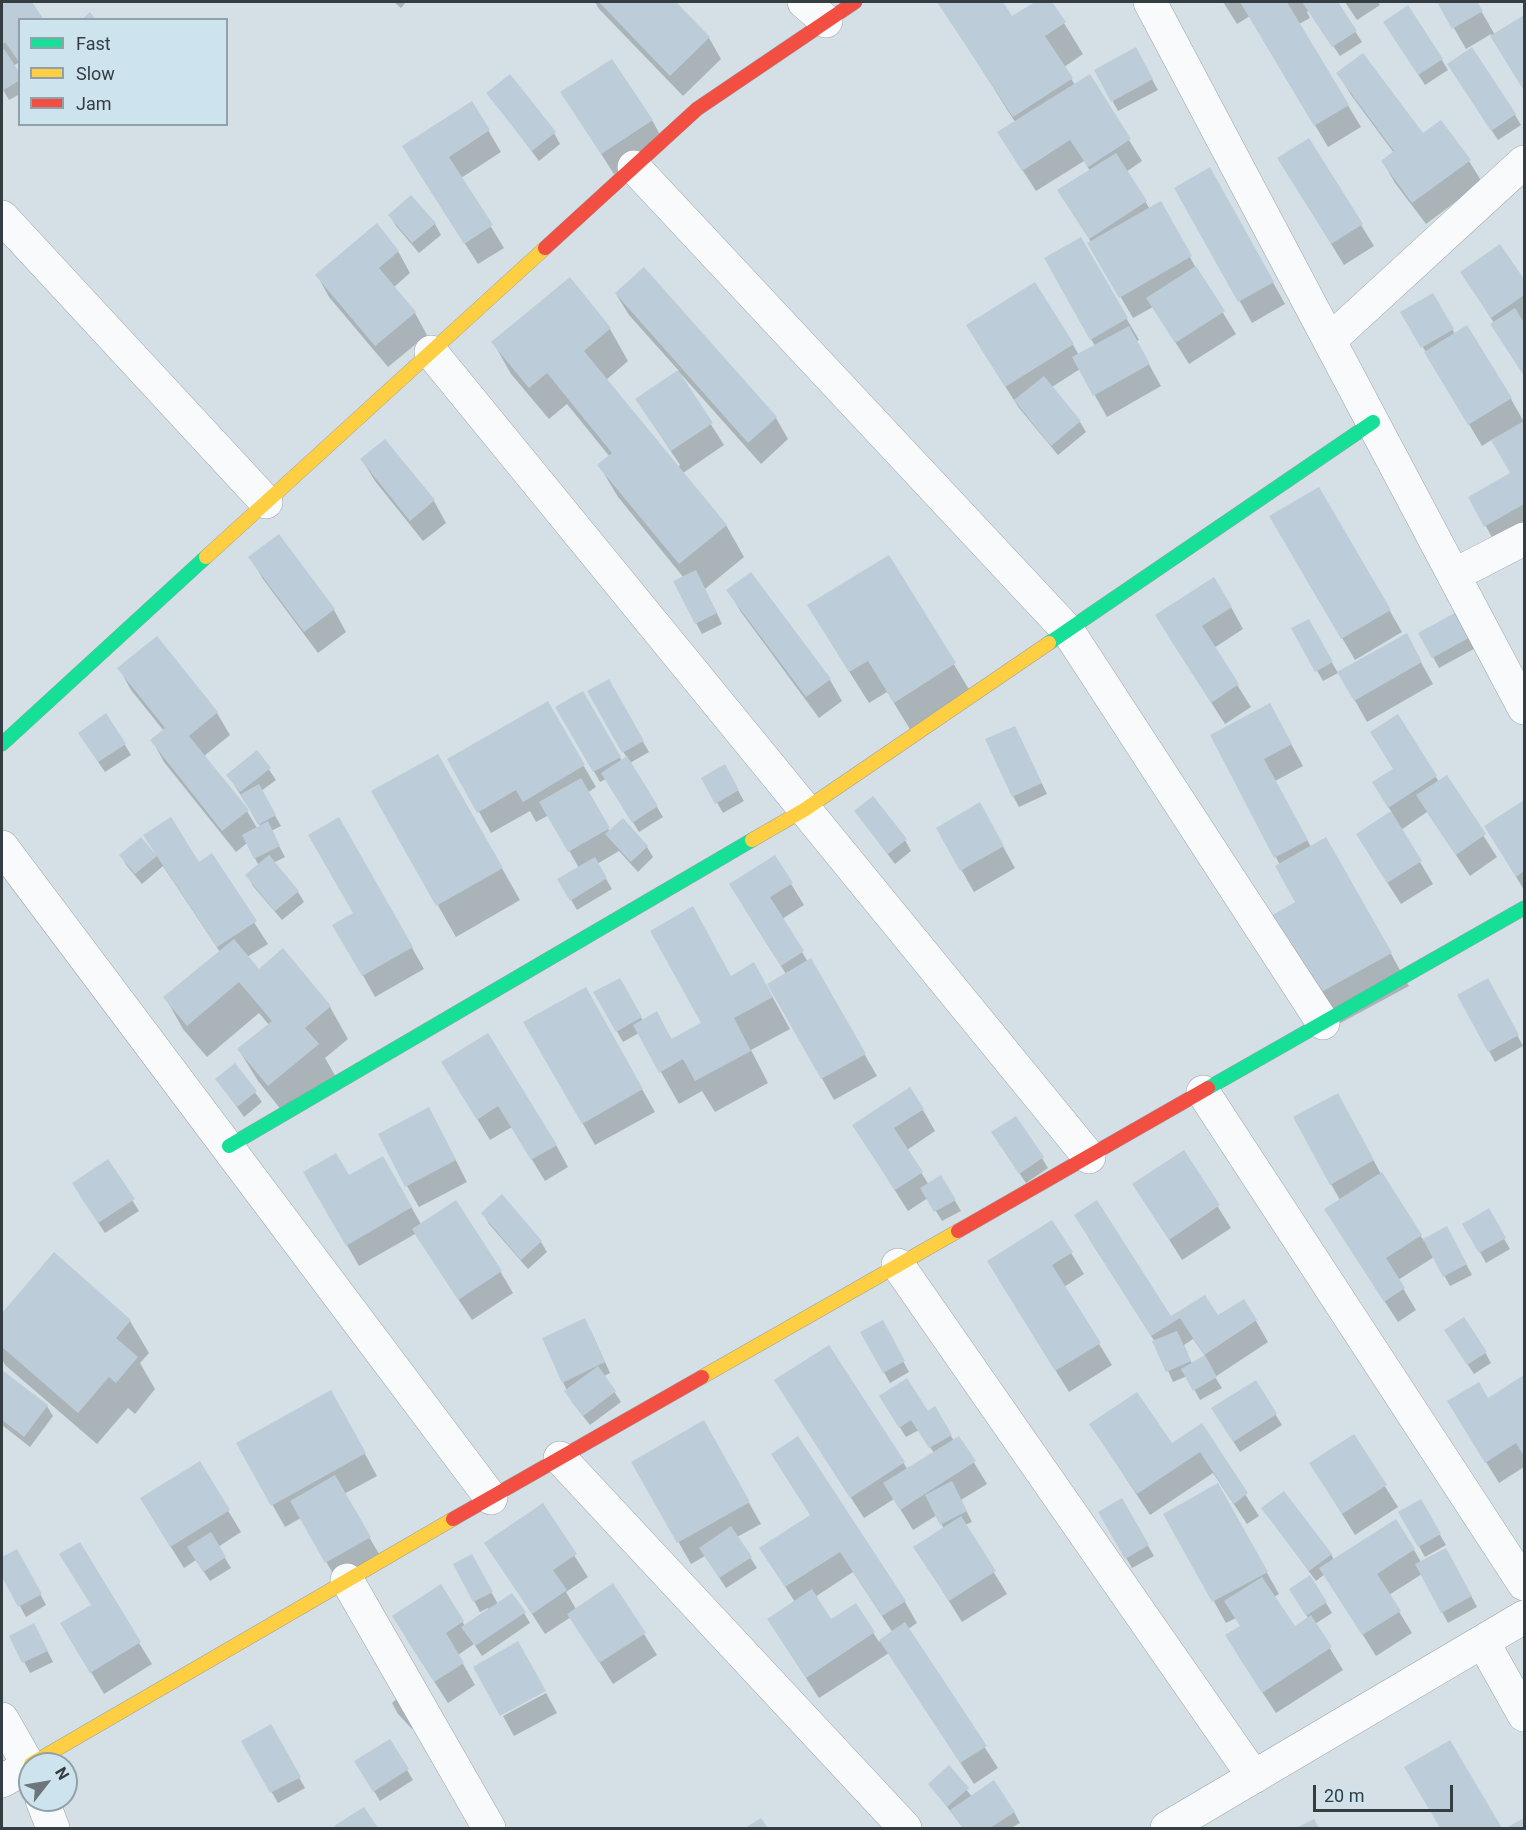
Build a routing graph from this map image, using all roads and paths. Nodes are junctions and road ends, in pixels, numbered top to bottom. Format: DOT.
graph roads {
  1 [pos="855,2"];
  2 [pos="1150,2"];
  3 [pos="815,11"];
  4 [pos="1524,162"];
  5 [pos="634,167"];
  6 [pos="2,217"];
  7 [pos="1330,340"];
  8 [pos="430,352"];
  9 [pos="1373,422"];
  10 [pos="266,502"];
  11 [pos="1524,539"];
  12 [pos="1454,575"];
  13 [pos="1068,631"];
  14 [pos="1524,708"];
  15 [pos="2,744"];
  16 [pos="804,810"];
  17 [pos="2,847"];
  18 [pos="1524,908"];
  19 [pos="1323,1023"];
  20 [pos="1203,1092"];
  21 [pos="228,1146"];
  22 [pos="1089,1157"];
  23 [pos="898,1265"];
  24 [pos="560,1458"];
  25 [pos="491,1498"];
  26 [pos="347,1580"];
  27 [pos="1524,1584"];
  28 [pos="1524,1617"];
  29 [pos="1483,1641"];
  30 [pos="1524,1715"];
  31 [pos="2,1719"];
  32 [pos="53,1752"];
  33 [pos="18,1755"];
  34 [pos="1254,1778"];
  35 [pos="47,1812"];
  36 [pos="53,1828"];
  37 [pos="489,1828"];
  38 [pos="905,1828"];
  39 [pos="1167,1828"];
  1 -- 3 [label="street"];
  2 -- 7 [label="street"];
  3 -- 5 [label="street"];
  4 -- 7 [label="street"];
  5 -- 8 [label="street"];
  5 -- 13 [label="street"];
  6 -- 10 [label="street"];
  7 -- 9 [label="street"];
  8 -- 10 [label="street"];
  8 -- 16 [label="street"];
  9 -- 12 [label="street"];
  9 -- 13 [label="street"];
  10 -- 15 [label="street"];
  11 -- 12 [label="street"];
  12 -- 14 [label="street"];
  13 -- 16 [label="street"];
  13 -- 19 [label="street"];
  16 -- 21 [label="street"];
  16 -- 22 [label="street"];
  17 -- 21 [label="street"];
  18 -- 19 [label="street"];
  19 -- 20 [label="street"];
  20 -- 22 [label="street"];
  20 -- 27 [label="street"];
  21 -- 25 [label="street"];
  22 -- 23 [label="street"];
  23 -- 24 [label="street"];
  23 -- 34 [label="street"];
  24 -- 25 [label="street"];
  24 -- 38 [label="street"];
  25 -- 26 [label="street"];
  26 -- 32 [label="street"];
  26 -- 37 [label="street"];
  28 -- 29 [label="street"];
  29 -- 30 [label="street"];
  29 -- 34 [label="street"];
  31 -- 33 [label="street"];
  34 -- 39 [label="street"];
  35 -- 36 [label="street"];
}
